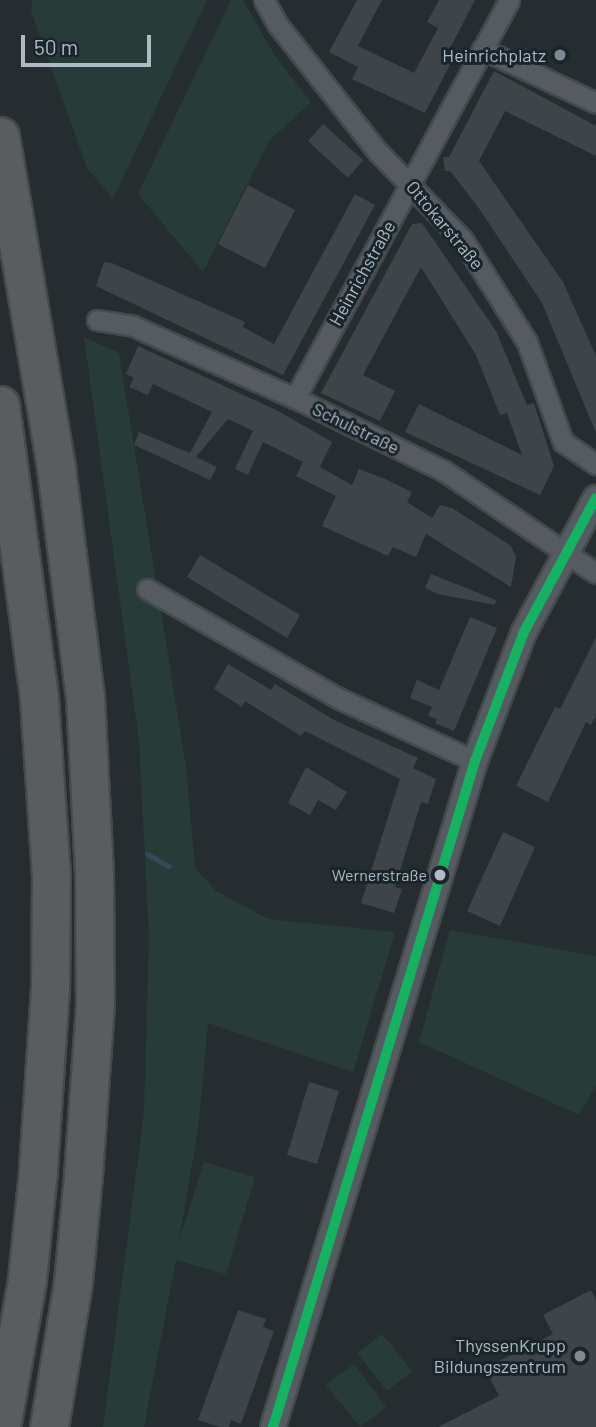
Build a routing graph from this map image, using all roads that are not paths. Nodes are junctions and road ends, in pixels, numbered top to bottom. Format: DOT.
graph roads {
  1 [pos="264,0"];
  2 [pos="509,0"];
  3 [pos="482,49"];
  4 [pos="596,103"];
  5 [pos="0,136"];
  6 [pos="411,183"];
  7 [pos="97,320"];
  8 [pos="295,398"];
  9 [pos="0,405"];
  10 [pos="596,464"];
  11 [pos="596,498"];
  12 [pos="564,552"];
  13 [pos="596,573"];
  14 [pos="147,589"];
  15 [pos="475,761"];
  16 [pos="1,1427"];
  17 [pos="49,1427"];
  18 [pos="273,1427"];
  1 -- 6 [label="street, Ottokarstraße"];
  2 -- 3 [label="street, Heinrichstraße"];
  3 -- 4 [label="street"];
  3 -- 6 [label="street, Heinrichstraße"];
  5 -- 17 [label="highway"];
  6 -- 8 [label="street, Heinrichstraße"];
  6 -- 10 [label="street, Ottokarstraße"];
  7 -- 8 [label="street, Schulstraße"];
  8 -- 12 [label="street, Schulstraße"];
  9 -- 16 [label="highway"];
  11 -- 12 [label="street"];
  12 -- 13 [label="street, Schulstraße"];
  12 -- 15 [label="street"];
  14 -- 15 [label="street"];
  15 -- 18 [label="street"];
}
